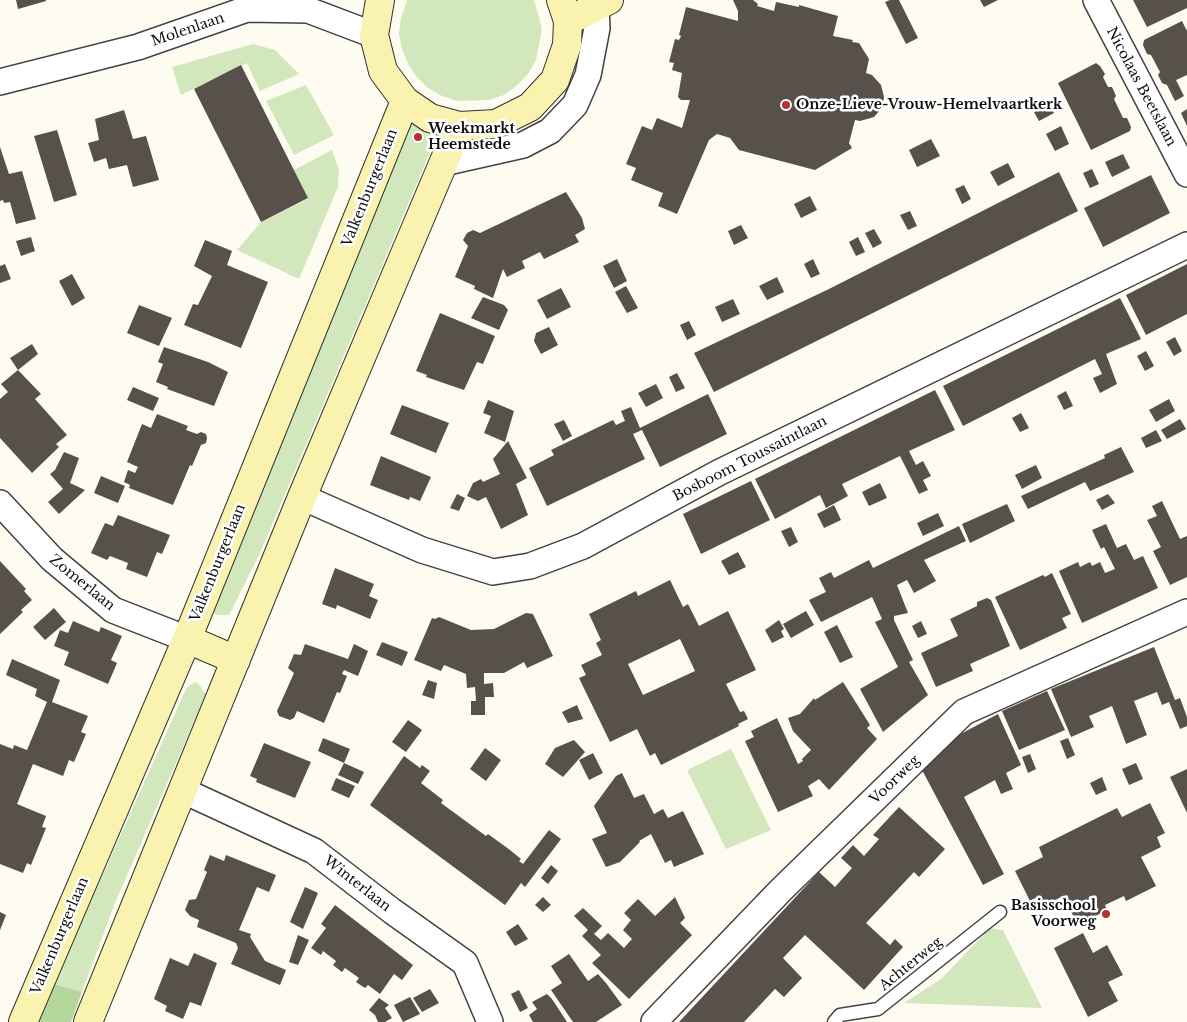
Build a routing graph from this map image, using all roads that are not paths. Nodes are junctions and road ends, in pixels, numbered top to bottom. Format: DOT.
graph roads {
  1 [pos="380,0"];
  2 [pos="1096,0"];
  3 [pos="602,4"];
  4 [pos="564,10"];
  5 [pos="374,35"];
  6 [pos="563,58"];
  7 [pos="589,68"];
  8 [pos="0,82"];
  9 [pos="406,101"];
  10 [pos="511,116"];
  11 [pos="460,126"];
  12 [pos="523,145"];
  13 [pos="443,163"];
  14 [pos="1187,174"];
  15 [pos="1187,245"];
  16 [pos="302,497"];
  17 [pos="0,504"];
  18 [pos="1187,612"];
  19 [pos="187,639"];
  20 [pos="236,660"];
  21 [pos="184,791"];
  22 [pos="1000,912"];
  23 [pos="23,1022"];
  24 [pos="88,1022"];
  25 [pos="490,1022"];
  26 [pos="654,1022"];
  27 [pos="834,1022"];
  1 -- 5 [label="street"];
  2 -- 14 [label="street, Nicolaas Beetslaan"];
  3 -- 4 [label="street"];
  3 -- 7 [label="street"];
  4 -- 6 [label="street"];
  5 -- 8 [label="street, Molenlaan"];
  5 -- 9 [label="street"];
  6 -- 7 [label="street"];
  6 -- 10 [label="street"];
  7 -- 12 [label="street"];
  9 -- 11 [label="street"];
  9 -- 19 [label="street, Valkenburgerlaan"];
  10 -- 11 [label="street"];
  10 -- 12 [label="street"];
  11 -- 13 [label="street"];
  12 -- 13 [label="street"];
  13 -- 16 [label="street"];
  15 -- 16 [label="street, Bosboom Toussaintlaan"];
  16 -- 20 [label="street"];
  17 -- 19 [label="street, Zomerlaan"];
  18 -- 26 [label="street, Voorweg"];
  19 -- 20 [label="street, Zomerlaan"];
  19 -- 23 [label="street, Valkenburgerlaan"];
  20 -- 21 [label="street"];
  21 -- 24 [label="street"];
  21 -- 25 [label="street, Winterlaan"];
  22 -- 27 [label="lane, Achterweg"];
}
